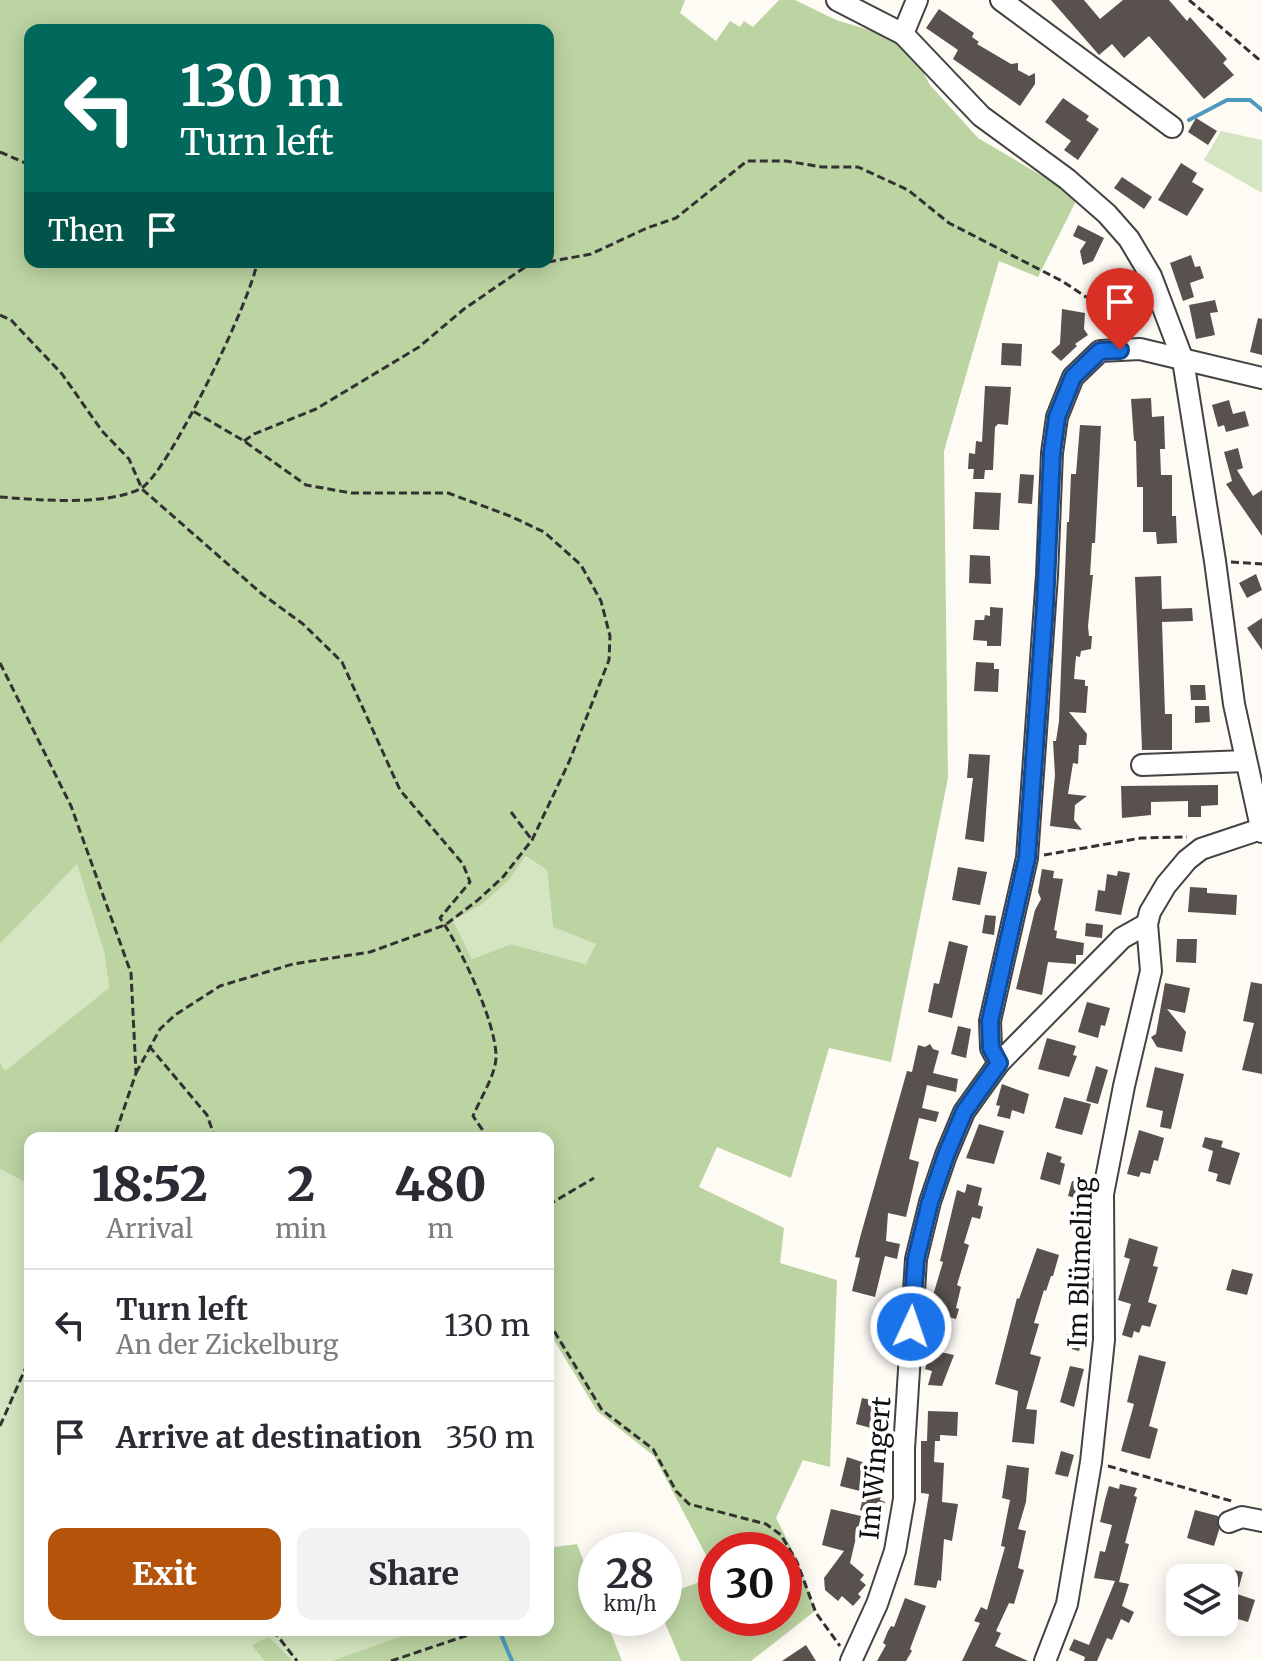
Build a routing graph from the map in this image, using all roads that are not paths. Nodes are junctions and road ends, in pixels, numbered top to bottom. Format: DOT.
graph roads {
  1 [pos="837,0"];
  2 [pos="917,0"];
  3 [pos="1001,0"];
  4 [pos="903,34"];
  5 [pos="1172,127"];
  6 [pos="1183,360"];
  7 [pos="1262,378"];
  8 [pos="1246,761"];
  9 [pos="1142,765"];
  10 [pos="1261,830"];
  11 [pos="1147,924"];
  12 [pos="999,1063"];
  13 [pos="1262,1521"];
  14 [pos="1229,1522"];
  15 [pos="851,1660"];
  16 [pos="1045,1661"];
  1 -- 4 [label="street"];
  2 -- 4 [label="street"];
  3 -- 5 [label="street"];
  4 -- 6 [label="street"];
  6 -- 7 [label="street"];
  6 -- 8 [label="street"];
  6 -- 12 [label="street"];
  8 -- 9 [label="street"];
  8 -- 10 [label="street"];
  10 -- 11 [label="street"];
  11 -- 12 [label="street, Im Wingert"];
  11 -- 16 [label="street, Im Blümeling"];
  12 -- 15 [label="street, Im Wingert"];
  13 -- 14 [label="street"];
}
